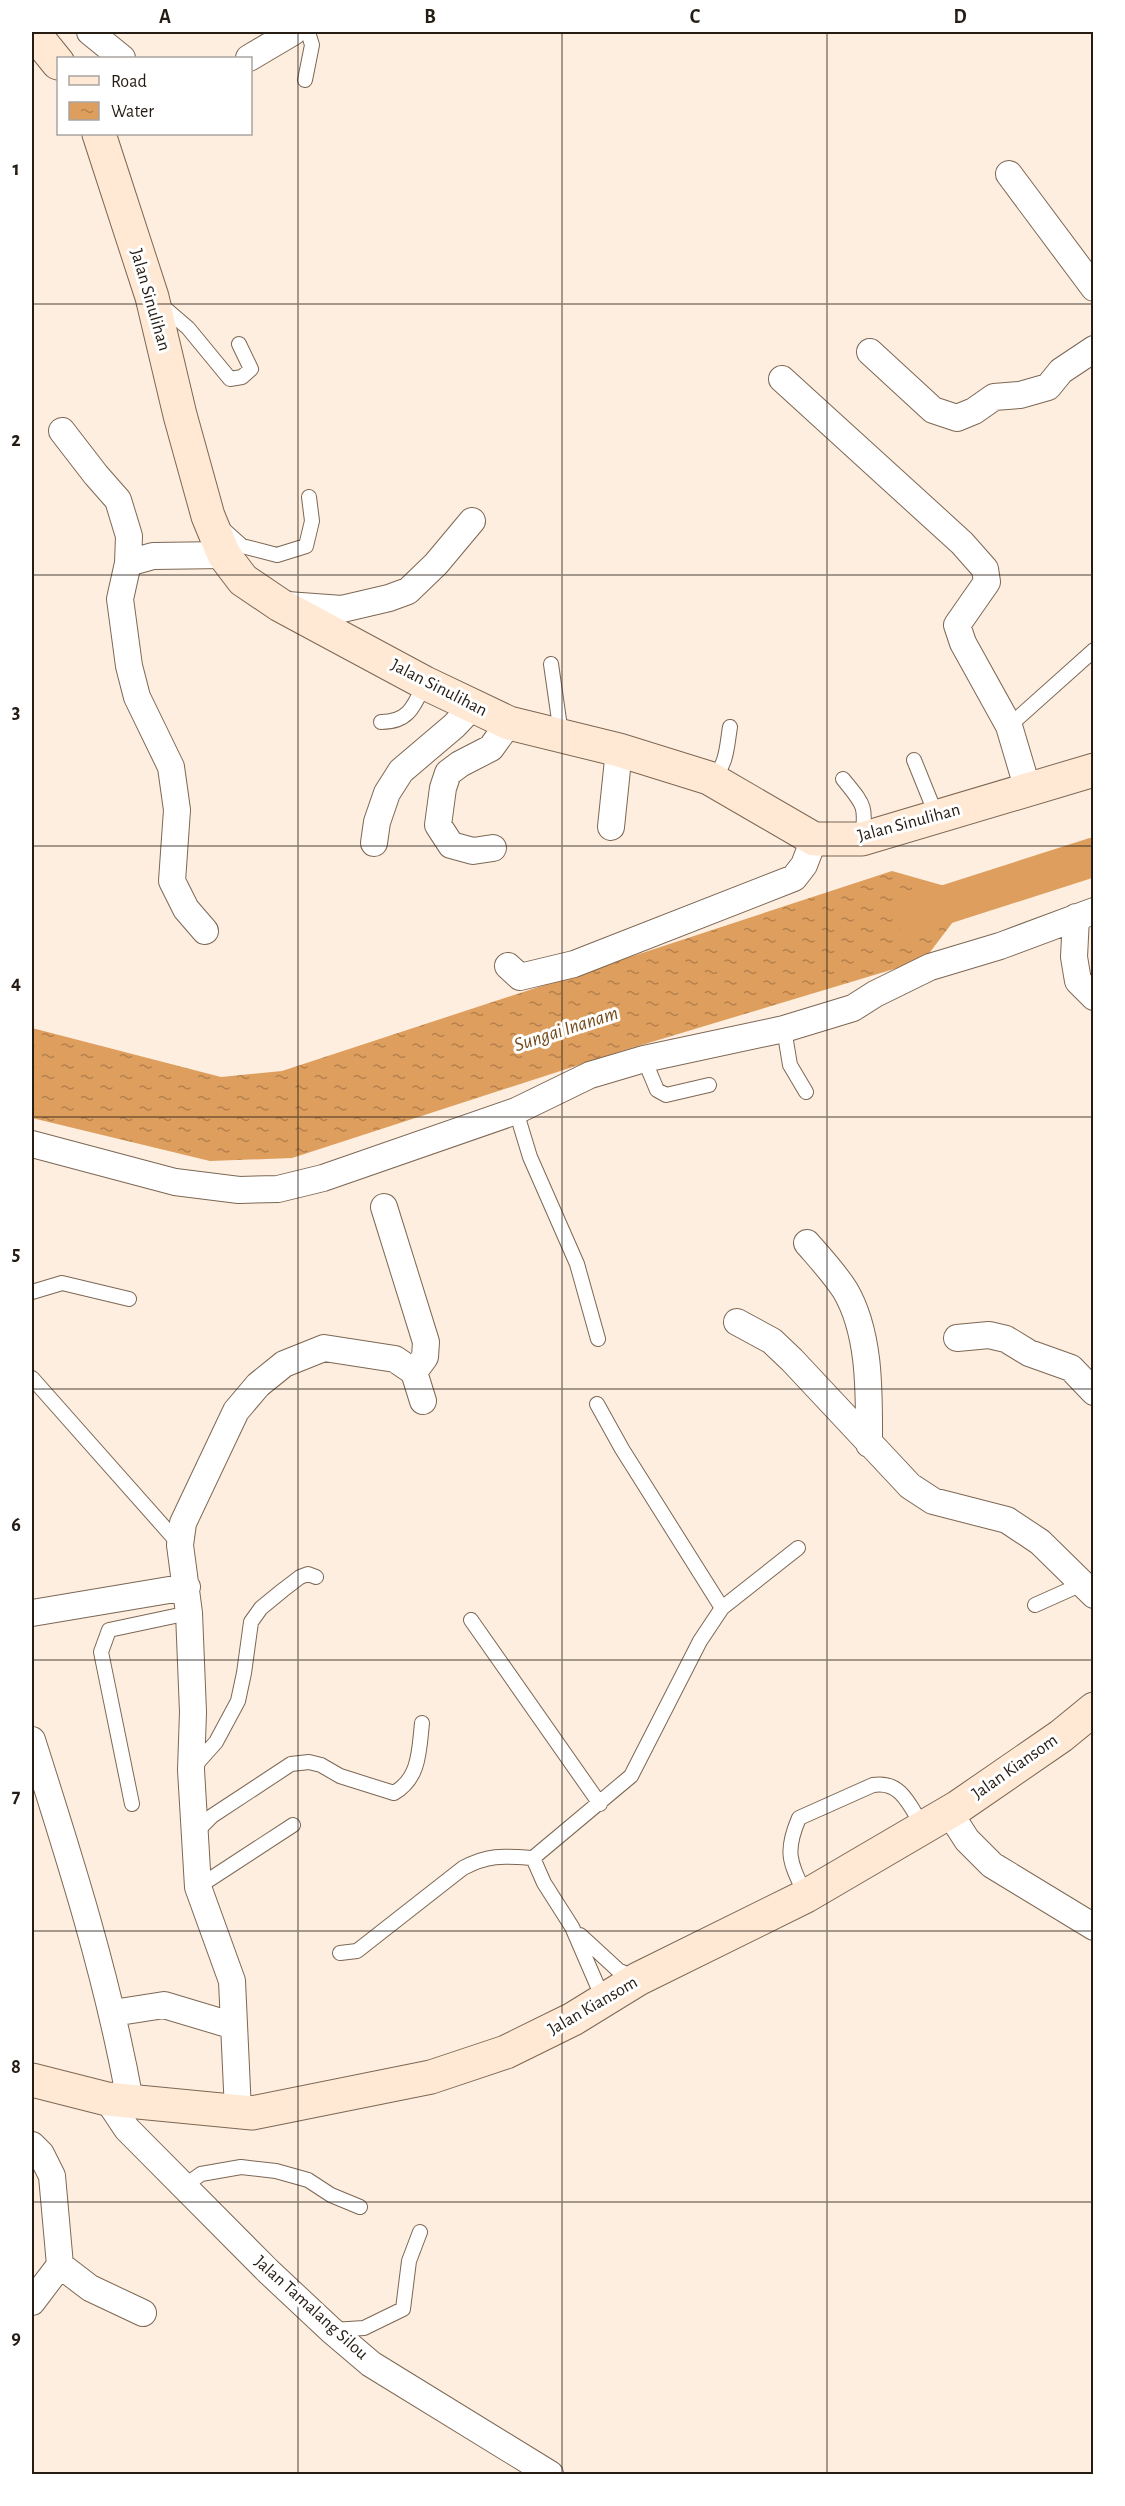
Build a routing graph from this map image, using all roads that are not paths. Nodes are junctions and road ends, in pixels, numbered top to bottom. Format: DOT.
graph roads {
  1 [pos="33,32"];
  2 [pos="90,32"];
  3 [pos="293,32"];
  4 [pos="308,32"];
  5 [pos="121,57"];
  6 [pos="251,57"];
  7 [pos="57,62"];
  8 [pos="305,80"];
  9 [pos="99,135"];
  10 [pos="1009,174"];
  11 [pos="1094,288"];
  12 [pos="152,297"];
  13 [pos="239,344"];
  14 [pos="1094,349"];
  15 [pos="870,352"];
  16 [pos="782,380"];
  17 [pos="62,431"];
  18 [pos="309,497"];
  19 [pos="208,516"];
  20 [pos="472,521"];
  21 [pos="224,555"];
  22 [pos="128,563"];
  23 [pos="280,604"];
  24 [pos="1094,650"];
  25 [pos="550,664"];
  26 [pos="425,683"];
  27 [pos="473,706"];
  28 [pos="381,722"];
  29 [pos="509,723"];
  30 [pos="1009,726"];
  31 [pos="730,727"];
  32 [pos="561,734"];
  33 [pos="620,750"];
  34 [pos="914,759"];
  35 [pos="1094,770"];
  36 [pos="710,778"];
  37 [pos="843,779"];
  38 [pos="1028,790"];
  39 [pos="937,817"];
  40 [pos="610,827"];
  41 [pos="814,838"];
  42 [pos="862,839"];
  43 [pos="374,843"];
  44 [pos="493,848"];
  45 [pos="1085,914"];
  46 [pos="205,931"];
  47 [pos="508,966"];
  48 [pos="1094,997"];
  49 [pos="784,1029"];
  50 [pos="644,1059"];
  51 [pos="710,1085"];
  52 [pos="806,1092"];
  53 [pos="516,1111"];
  54 [pos="32,1144"];
  55 [pos="384,1207"];
  56 [pos="807,1243"];
  57 [pos="32,1292"];
  58 [pos="129,1299"];
  59 [pos="737,1322"];
  60 [pos="957,1338"];
  61 [pos="598,1339"];
  62 [pos="414,1372"];
  63 [pos="32,1378"];
  64 [pos="1094,1392"];
  65 [pos="423,1401"];
  66 [pos="597,1404"];
  67 [pos="868,1444"];
  68 [pos="180,1545"];
  69 [pos="798,1548"];
  70 [pos="316,1577"];
  71 [pos="187,1587"];
  72 [pos="1088,1590"];
  73 [pos="1035,1605"];
  74 [pos="722,1608"];
  75 [pos="32,1613"];
  76 [pos="189,1613"];
  77 [pos="471,1620"];
  78 [pos="1094,1709"];
  79 [pos="422,1723"];
  80 [pos="32,1740"];
  81 [pos="191,1770"];
  82 [pos="132,1804"];
  83 [pos="600,1804"];
  84 [pos="936,1820"];
  85 [pos="293,1825"];
  86 [pos="195,1833"];
  87 [pos="533,1858"];
  88 [pos="198,1887"];
  89 [pos="806,1896"];
  90 [pos="572,1927"];
  91 [pos="1094,1927"];
  92 [pos="340,1953"];
  93 [pos="638,1979"];
  94 [pos="604,2001"];
  95 [pos="113,2013"];
  96 [pos="234,2026"];
  97 [pos="32,2080"];
  98 [pos="118,2100"];
  99 [pos="238,2111"];
  100 [pos="32,2145"];
  101 [pos="183,2187"];
  102 [pos="360,2207"];
  103 [pos="420,2232"];
  104 [pos="60,2265"];
  105 [pos="32,2302"];
  106 [pos="143,2313"];
  107 [pos="331,2330"];
  108 [pos="550,2475"];
  1 -- 7 [label="street"];
  2 -- 5 [label="street"];
  3 -- 6 [label="street"];
  4 -- 8 [label="lane"];
  9 -- 12 [label="street, Jalan Sinulihan"];
  10 -- 11 [label="street"];
  12 -- 13 [label="lane"];
  12 -- 19 [label="street, Jalan Sinulihan"];
  14 -- 15 [label="street"];
  16 -- 30 [label="street"];
  17 -- 22 [label="street"];
  18 -- 19 [label="lane"];
  19 -- 21 [label="street, Jalan Sinulihan"];
  20 -- 23 [label="street"];
  21 -- 22 [label="street"];
  21 -- 23 [label="street, Jalan Sinulihan"];
  22 -- 46 [label="street"];
  23 -- 26 [label="street, Jalan Sinulihan"];
  24 -- 30 [label="lane"];
  25 -- 32 [label="lane"];
  26 -- 27 [label="street, Jalan Sinulihan"];
  26 -- 28 [label="lane"];
  27 -- 29 [label="street, Jalan Sinulihan"];
  27 -- 43 [label="street"];
  29 -- 32 [label="street, Jalan Sinulihan"];
  29 -- 44 [label="street"];
  30 -- 38 [label="street"];
  31 -- 36 [label="lane"];
  32 -- 33 [label="street, Jalan Sinulihan"];
  33 -- 36 [label="street, Jalan Sinulihan"];
  33 -- 40 [label="street"];
  34 -- 39 [label="lane"];
  35 -- 38 [label="street, Jalan Sinulihan"];
  36 -- 41 [label="street, Jalan Sinulihan"];
  37 -- 42 [label="lane"];
  38 -- 39 [label="street, Jalan Sinulihan"];
  39 -- 42 [label="street, Jalan Sinulihan"];
  41 -- 42 [label="street, Jalan Sinulihan"];
  41 -- 47 [label="street"];
  45 -- 48 [label="street"];
  45 -- 49 [label="street"];
  49 -- 50 [label="street"];
  49 -- 52 [label="lane"];
  50 -- 51 [label="lane"];
  50 -- 53 [label="street"];
  53 -- 54 [label="street"];
  53 -- 61 [label="lane"];
  55 -- 62 [label="street"];
  56 -- 67 [label="street"];
  57 -- 58 [label="lane"];
  59 -- 67 [label="street"];
  60 -- 64 [label="street"];
  62 -- 65 [label="street"];
  62 -- 68 [label="street"];
  63 -- 68 [label="lane"];
  66 -- 74 [label="lane"];
  67 -- 72 [label="street"];
  68 -- 71 [label="street"];
  69 -- 74 [label="lane"];
  70 -- 81 [label="lane"];
  71 -- 75 [label="street"];
  71 -- 76 [label="street"];
  72 -- 73 [label="lane"];
  74 -- 83 [label="lane"];
  76 -- 81 [label="street"];
  76 -- 82 [label="lane"];
  77 -- 83 [label="lane"];
  78 -- 84 [label="street, Jalan Kiansom"];
  79 -- 86 [label="lane"];
  80 -- 95 [label="street"];
  81 -- 86 [label="street"];
  83 -- 87 [label="lane"];
  84 -- 89 [label="street, Jalan Kiansom"];
  84 -- 89 [label="lane"];
  84 -- 91 [label="street"];
  85 -- 88 [label="lane"];
  86 -- 88 [label="street"];
  87 -- 90 [label="lane"];
  87 -- 92 [label="lane"];
  88 -- 96 [label="street"];
  89 -- 93 [label="street, Jalan Kiansom"];
  90 -- 93 [label="lane"];
  90 -- 94 [label="lane"];
  93 -- 94 [label="street, Jalan Kiansom"];
  94 -- 99 [label="street, Jalan Kiansom"];
  95 -- 96 [label="street"];
  95 -- 98 [label="street"];
  96 -- 99 [label="street"];
  97 -- 98 [label="street, Jalan Kiansom"];
  98 -- 99 [label="street, Jalan Kiansom"];
  98 -- 101 [label="street, Jalan Tamalang Silou"];
  100 -- 104 [label="street"];
  101 -- 102 [label="lane"];
  101 -- 107 [label="street, Jalan Tamalang Silou"];
  103 -- 107 [label="lane"];
  104 -- 105 [label="street"];
  104 -- 106 [label="street"];
  107 -- 108 [label="street, Jalan Tamalang Silou"];
}
